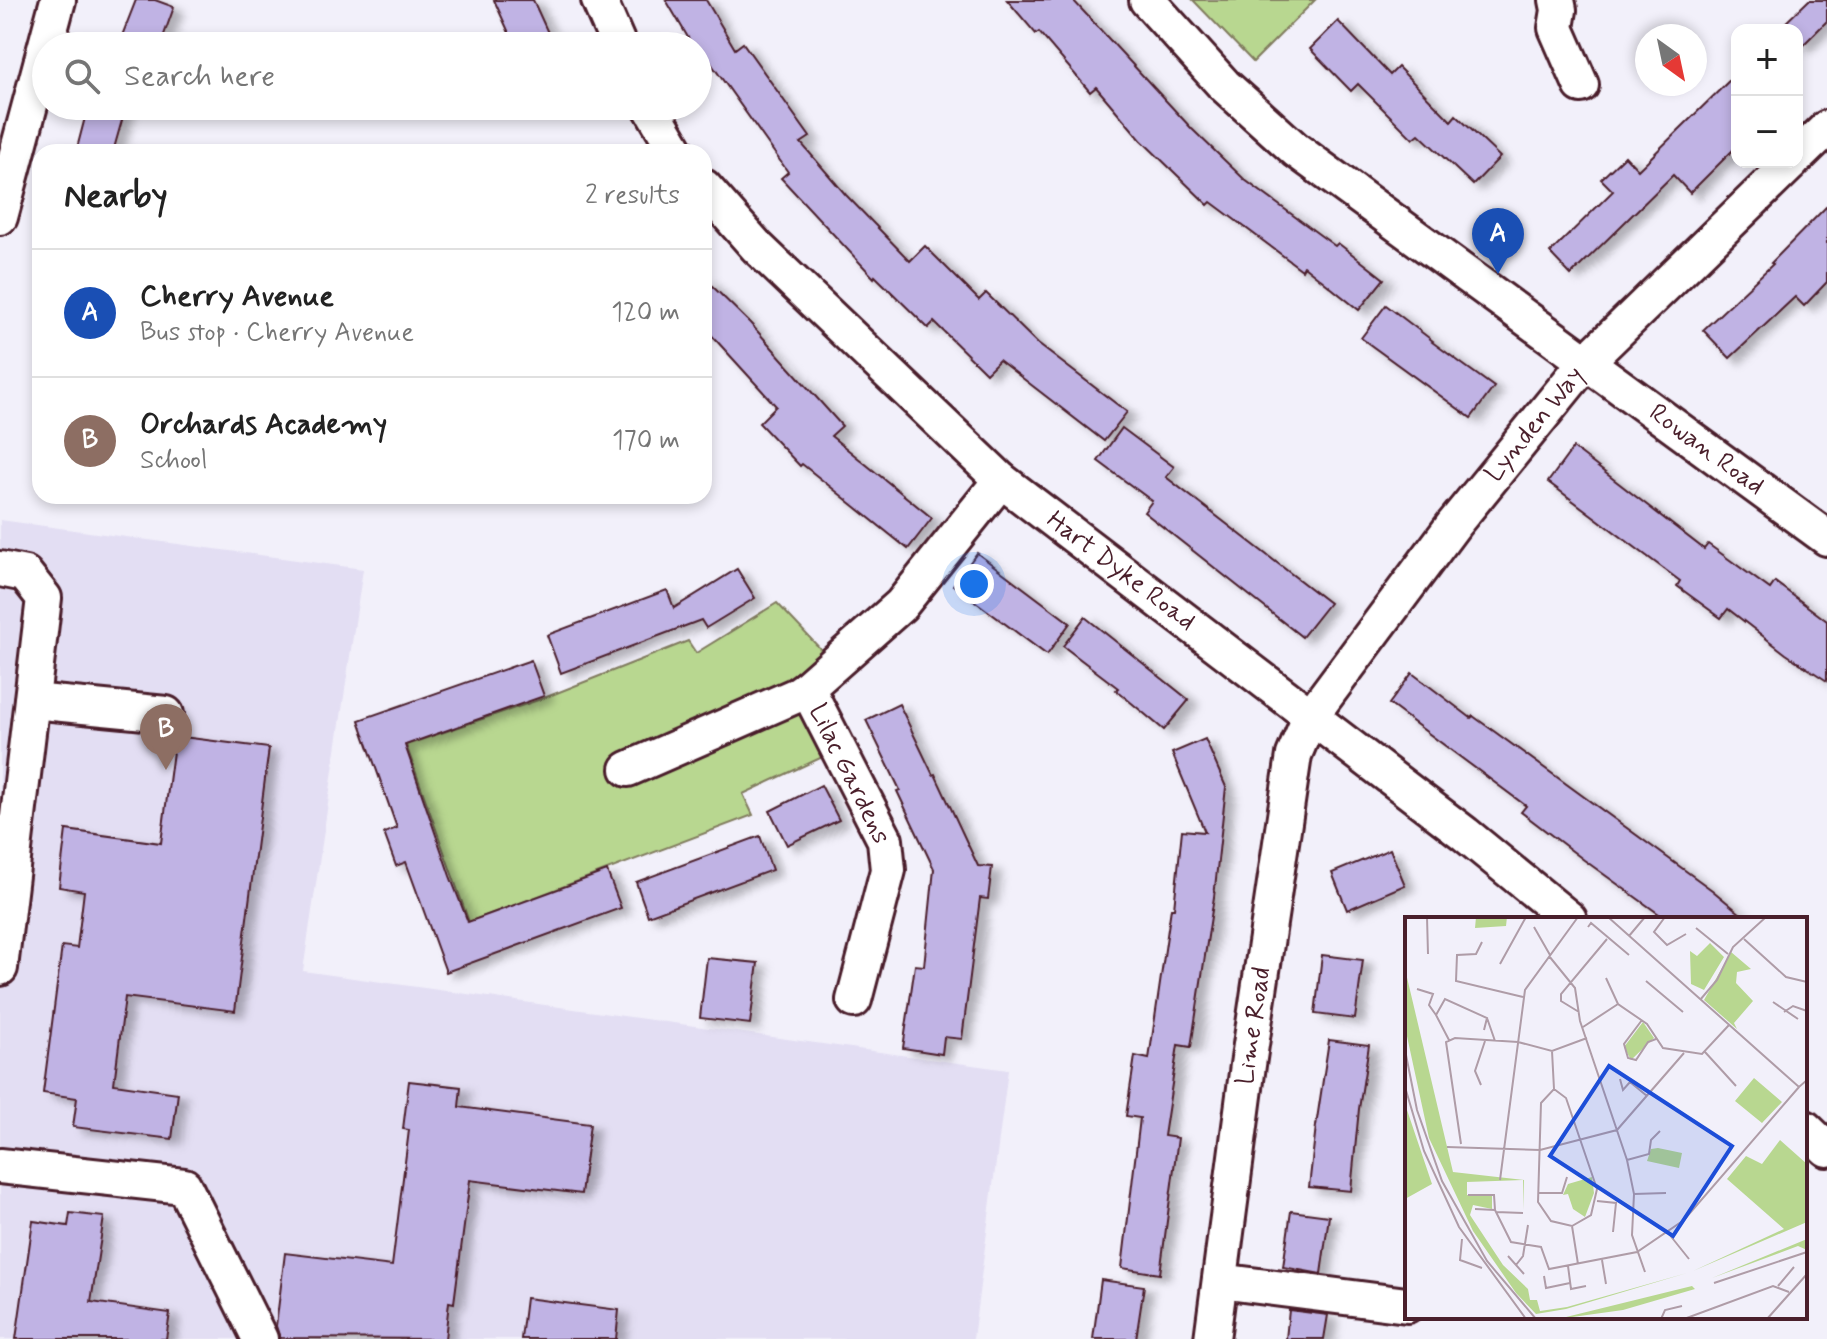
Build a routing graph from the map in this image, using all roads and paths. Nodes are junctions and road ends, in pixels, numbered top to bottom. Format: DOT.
graph roads {
  1 [pos="58,0"];
  2 [pos="599,0"];
  3 [pos="1147,0"];
  4 [pos="1557,0"];
  5 [pos="49,32"];
  6 [pos="613,32"];
  7 [pos="1581,85"];
  8 [pos="32,97"];
  9 [pos="658,120"];
  10 [pos="1827,128"];
  11 [pos="672,144"];
  12 [pos="1803,151"];
  13 [pos="1786,168"];
  14 [pos="712,196"];
  15 [pos="0,217"];
  16 [pos="1585,363"];
  17 [pos="1001,480"];
  18 [pos="1827,538"];
  19 [pos="0,569"];
  20 [pos="807,688"];
  21 [pos="32,701"];
  22 [pos="166,714"];
  23 [pos="1310,717"];
  24 [pos="628,769"];
  25 [pos="1567,917"];
  26 [pos="0,968"];
  27 [pos="854,1000"];
  28 [pos="1807,1130"];
  29 [pos="1827,1149"];
  30 [pos="0,1166"];
  31 [pos="1220,1281"];
  32 [pos="1405,1305"];
  33 [pos="260,1339"];
  34 [pos="1212,1339"];
  1 -- 5 [label="street"];
  2 -- 6 [label="street"];
  3 -- 16 [label="street, Rowan Road"];
  4 -- 7 [label="street"];
  8 -- 15 [label="street"];
  9 -- 11 [label="street"];
  10 -- 12 [label="street"];
  13 -- 16 [label="street, Lynden Way"];
  14 -- 17 [label="street, Hart Dyke Road"];
  16 -- 18 [label="street, Rowan Road"];
  16 -- 23 [label="street, Lynden Way"];
  17 -- 20 [label="street, Lilac Gardens"];
  17 -- 23 [label="street, Hart Dyke Road"];
  19 -- 21 [label="street"];
  20 -- 24 [label="street, Lilac Gardens"];
  20 -- 27 [label="street, Lilac Gardens"];
  21 -- 22 [label="street"];
  21 -- 26 [label="street"];
  23 -- 25 [label="street, Hart Dyke Road"];
  23 -- 31 [label="street, Lime Road"];
  28 -- 29 [label="street"];
  30 -- 33 [label="street"];
  31 -- 32 [label="street"];
  31 -- 34 [label="street, Lime Road"];
}
